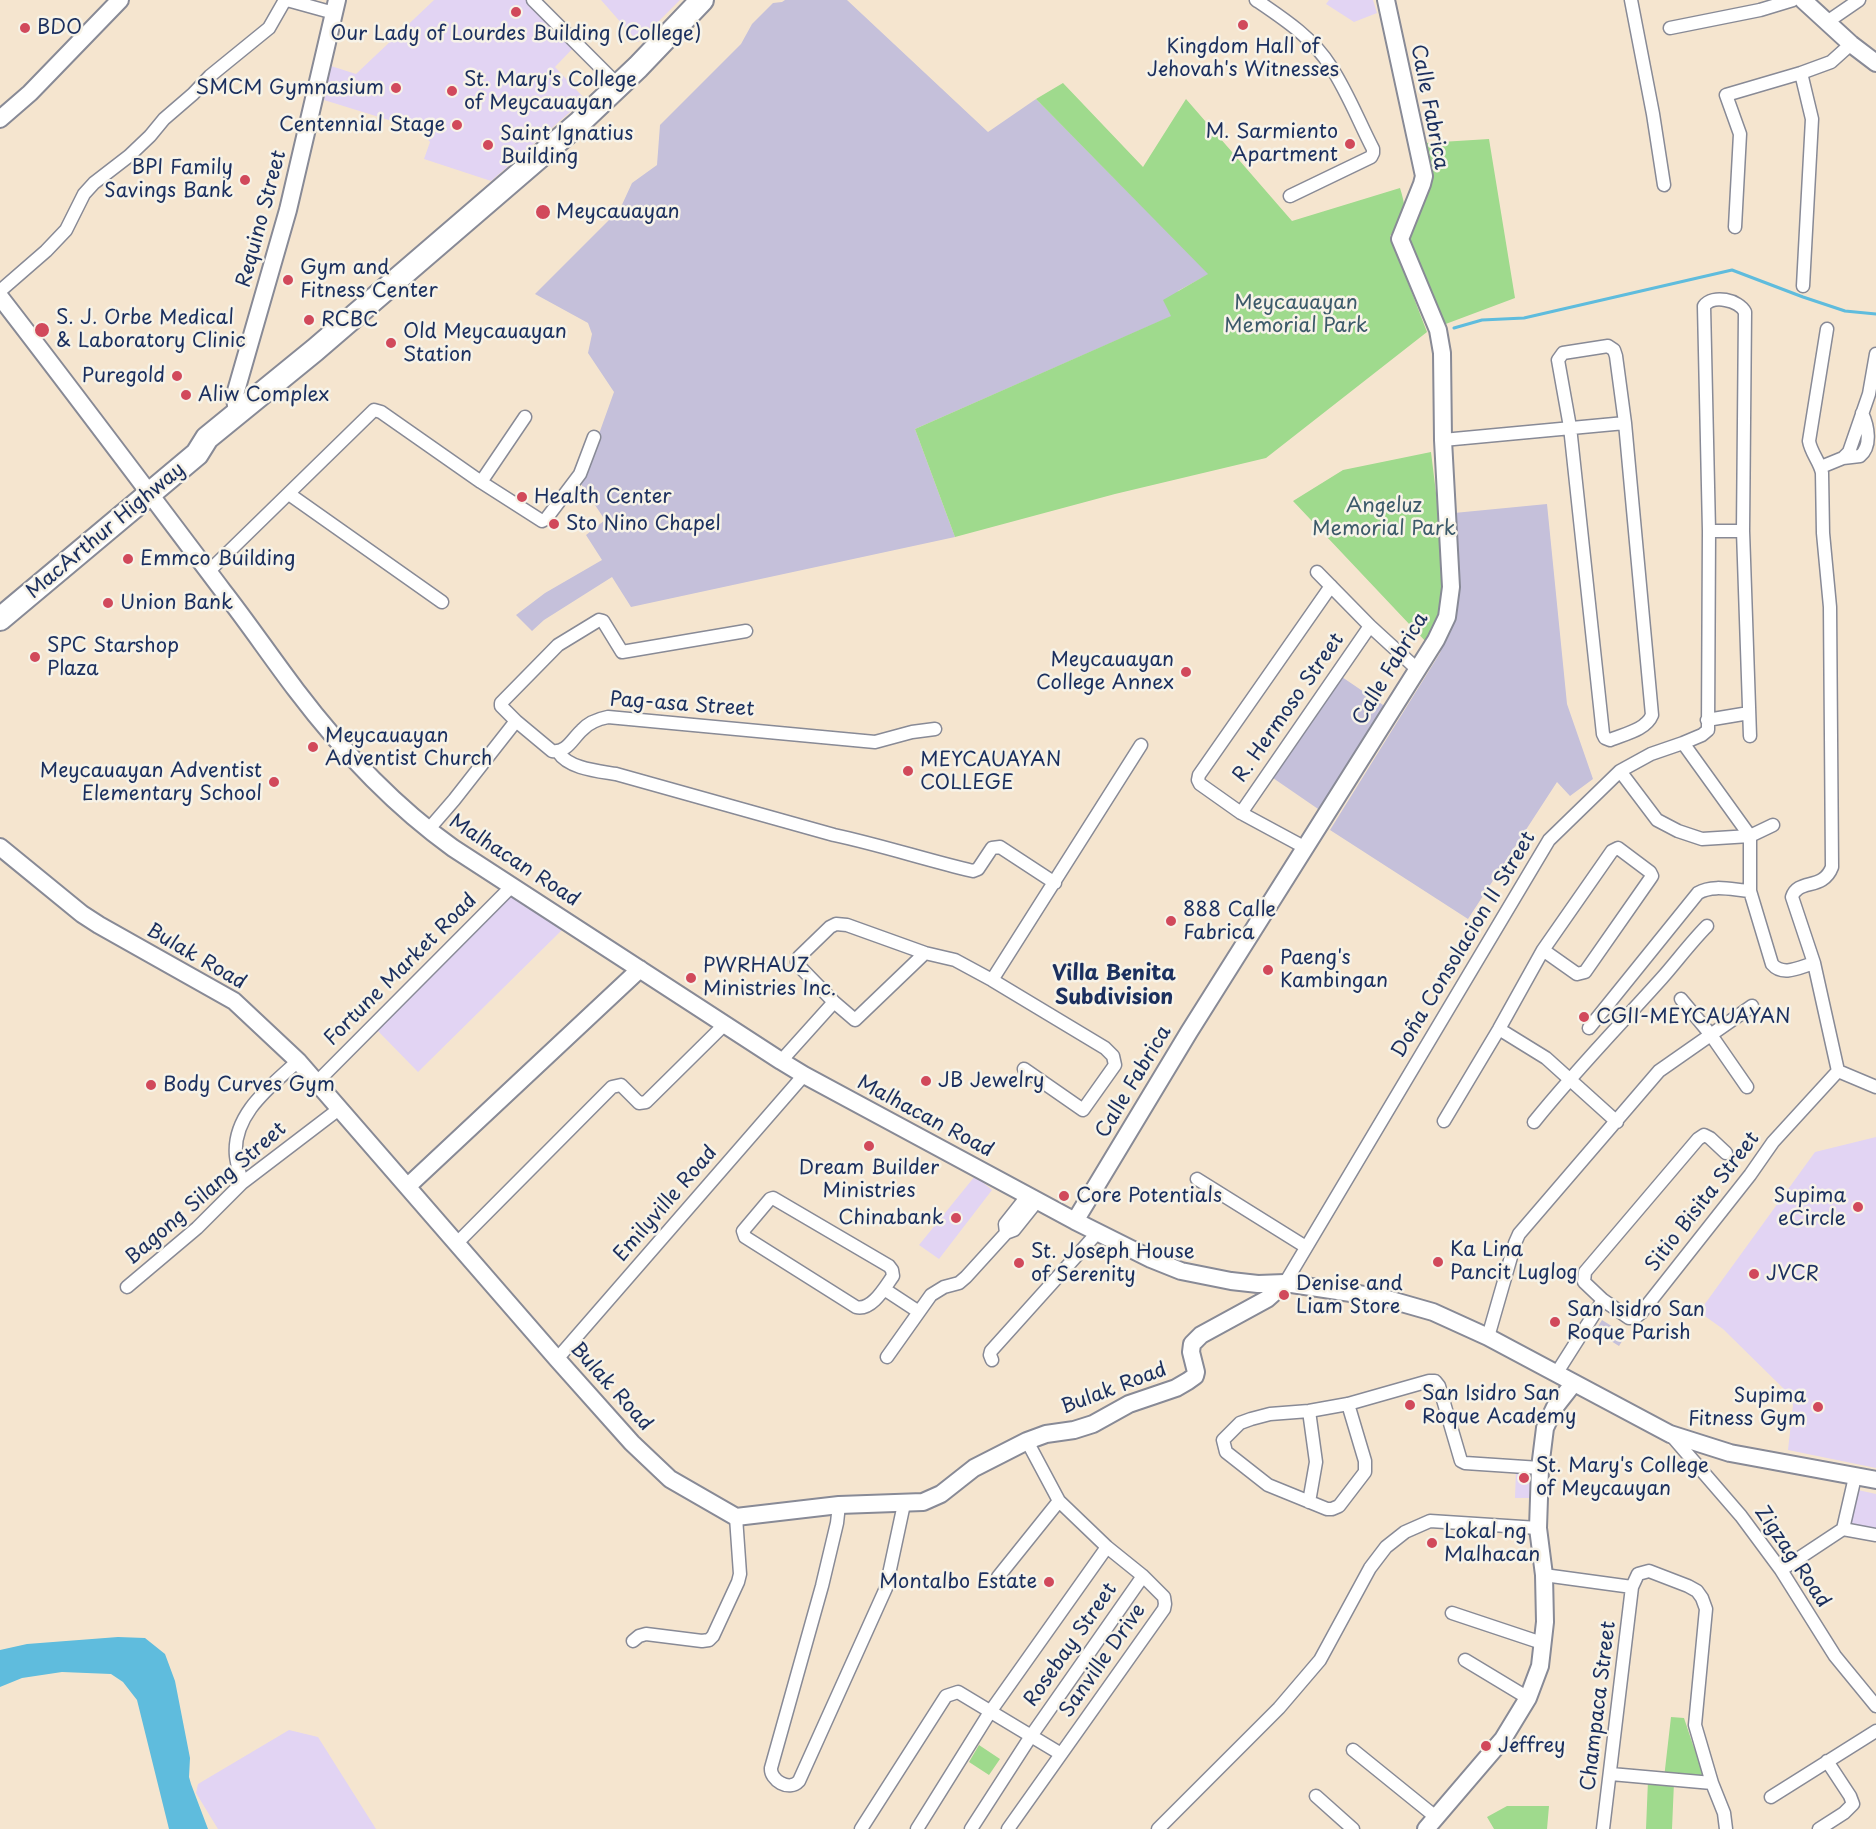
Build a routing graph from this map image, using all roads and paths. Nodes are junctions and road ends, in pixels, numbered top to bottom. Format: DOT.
graph roads {
  1 [pos="120,0"];
  2 [pos="286,0"];
  3 [pos="533,0"];
  4 [pos="702,0"];
  5 [pos="1256,0"];
  6 [pos="1386,0"];
  7 [pos="1631,0"];
  8 [pos="1793,0"];
  9 [pos="1803,0"];
  10 [pos="1859,0"];
  11 [pos="336,6"];
  12 [pos="1827,22"];
  13 [pos="1670,28"];
  14 [pos="1851,44"];
  15 [pos="1876,63"];
  16 [pos="1801,73"];
  17 [pos="619,86"];
  18 [pos="0,119"];
  19 [pos="1664,185"];
  20 [pos="1290,196"];
  21 [pos="1735,227"];
  22 [pos="1803,286"];
  23 [pos="0,291"];
  24 [pos="0,297"];
  25 [pos="1827,329"];
  26 [pos="1876,354"];
  27 [pos="237,413"];
  28 [pos="525,417"];
  29 [pos="1624,423"];
  30 [pos="1570,427"];
  31 [pos="594,437"];
  32 [pos="1443,440"];
  33 [pos="1821,467"];
  34 [pos="481,482"];
  35 [pos="146,488"];
  36 [pos="289,494"];
  37 [pos="1709,531"];
  38 [pos="1743,531"];
  39 [pos="208,572"];
  40 [pos="1317,572"];
  41 [pos="1331,586"];
  42 [pos="442,602"];
  43 [pos="0,603"];
  44 [pos="0,620"];
  45 [pos="1370,626"];
  46 [pos="746,631"];
  47 [pos="1417,669"];
  48 [pos="1749,713"];
  49 [pos="1707,720"];
  50 [pos="516,721"];
  51 [pos="935,729"];
  52 [pos="1750,736"];
  53 [pos="1683,742"];
  54 [pos="1141,745"];
  55 [pos="558,752"];
  56 [pos="1620,771"];
  57 [pos="1241,813"];
  58 [pos="1773,825"];
  59 [pos="428,830"];
  60 [pos="1750,836"];
  61 [pos="0,847"];
  62 [pos="1304,847"];
  63 [pos="1055,883"];
  64 [pos="512,886"];
  65 [pos="1750,891"];
  66 [pos="1707,926"];
  67 [pos="1543,950"];
  68 [pos="925,953"];
  69 [pos="1814,963"];
  70 [pos="640,969"];
  71 [pos="992,980"];
  72 [pos="1681,999"];
  73 [pos="834,1002"];
  74 [pos="1752,1006"];
  75 [pos="724,1024"];
  76 [pos="1589,1028"];
  77 [pos="1499,1029"];
  78 [pos="1711,1035"];
  79 [pos="298,1061"];
  80 [pos="781,1061"];
  81 [pos="1024,1069"];
  82 [pos="1838,1071"];
  83 [pos="804,1075"];
  84 [pos="1569,1078"];
  85 [pos="317,1082"];
  86 [pos="1747,1087"];
  87 [pos="1876,1087"];
  88 [pos="339,1108"];
  89 [pos="1444,1121"];
  90 [pos="1534,1122"];
  91 [pos="1617,1122"];
  92 [pos="1726,1153"];
  93 [pos="1197,1179"];
  94 [pos="242,1184"];
  95 [pos="408,1186"];
  96 [pos="1033,1198"];
  97 [pos="1075,1221"];
  98 [pos="1098,1232"];
  99 [pos="457,1243"];
  100 [pos="1305,1247"];
  101 [pos="1285,1283"];
  102 [pos="128,1287"];
  103 [pos="884,1289"];
  104 [pos="1603,1300"];
  105 [pos="919,1312"];
  106 [pos="1488,1337"];
  107 [pos="886,1358"];
  108 [pos="556,1359"];
  109 [pos="992,1360"];
  110 [pos="1556,1374"];
  111 [pos="1573,1384"];
  112 [pos="1348,1404"];
  113 [pos="1309,1411"];
  114 [pos="1670,1434"];
  115 [pos="1027,1442"];
  116 [pos="1540,1468"];
  117 [pos="1869,1481"];
  118 [pos="1059,1501"];
  119 [pos="1309,1502"];
  120 [pos="904,1504"];
  121 [pos="838,1505"];
  122 [pos="736,1517"];
  123 [pos="1539,1528"];
  124 [pos="1843,1529"];
  125 [pos="1876,1535"];
  126 [pos="1107,1547"];
  127 [pos="1781,1570"];
  128 [pos="1544,1575"];
  129 [pos="998,1576"];
  130 [pos="1143,1576"];
  131 [pos="1632,1587"];
  132 [pos="1452,1613"];
  133 [pos="633,1641"];
  134 [pos="1542,1643"];
  135 [pos="1465,1660"];
  136 [pos="1528,1698"];
  137 [pos="1876,1706"];
  138 [pos="990,1712"];
  139 [pos="1876,1731"];
  140 [pos="1031,1736"];
  141 [pos="1353,1750"];
  142 [pos="1061,1754"];
  143 [pos="1827,1761"];
  144 [pos="1611,1774"];
  145 [pos="1712,1783"];
  146 [pos="1316,1796"];
  147 [pos="1771,1797"];
  148 [pos="1432,1823"];
  149 [pos="861,1829"];
  150 [pos="917,1829"];
  151 [pos="971,1829"];
  152 [pos="1008,1829"];
  153 [pos="1158,1829"];
  154 [pos="1353,1829"];
  155 [pos="1603,1829"];
  156 [pos="1726,1829"];
  157 [pos="1819,1829"];
  1 -- 18 [label="street"];
  2 -- 11 [label="street"];
  2 -- 23 [label="street"];
  3 -- 17 [label="street"];
  4 -- 17 [label="highway, MacArthur Highway"];
  5 -- 20 [label="street"];
  6 -- 32 [label="street, Calle Fabrica"];
  7 -- 19 [label="street"];
  8 -- 13 [label="street"];
  9 -- 12 [label="street"];
  10 -- 12 [label="street"];
  11 -- 27 [label="street, Requino Street"];
  12 -- 14 [label="street"];
  14 -- 15 [label="street"];
  14 -- 16 [label="street"];
  16 -- 21 [label="street"];
  16 -- 22 [label="street"];
  17 -- 27 [label="highway, MacArthur Highway"];
  24 -- 35 [label="street, Malhacan Road"];
  25 -- 33 [label="street"];
  26 -- 33 [label="street"];
  27 -- 35 [label="highway, MacArthur Highway"];
  28 -- 34 [label="street"];
  29 -- 30 [label="street"];
  29 -- 30 [label="street"];
  29 -- 30 [label="street"];
  30 -- 32 [label="street"];
  31 -- 34 [label="street"];
  32 -- 47 [label="street, Calle Fabrica"];
  33 -- 69 [label="street"];
  34 -- 36 [label="street"];
  35 -- 39 [label="street, Malhacan Road"];
  35 -- 43 [label="highway, MacArthur Highway"];
  35 -- 44 [label="highway, MacArthur Highway"];
  36 -- 39 [label="street"];
  36 -- 42 [label="street"];
  37 -- 38 [label="street"];
  37 -- 38 [label="street"];
  37 -- 49 [label="street"];
  38 -- 48 [label="street"];
  39 -- 59 [label="street, Malhacan Road"];
  40 -- 41 [label="street"];
  41 -- 45 [label="street"];
  41 -- 57 [label="street"];
  45 -- 47 [label="street"];
  45 -- 57 [label="street, R. Hermoso Street"];
  46 -- 50 [label="street"];
  47 -- 62 [label="street, Calle Fabrica"];
  48 -- 49 [label="street"];
  48 -- 52 [label="street"];
  49 -- 53 [label="street, Doña Consolacion II Street"];
  50 -- 55 [label="street"];
  50 -- 59 [label="street"];
  51 -- 55 [label="street, Pag-asa Street"];
  53 -- 56 [label="street, Doña Consolacion II Street"];
  53 -- 60 [label="street"];
  54 -- 63 [label="street"];
  55 -- 63 [label="street"];
  56 -- 60 [label="street"];
  56 -- 100 [label="street, Doña Consolacion II Street"];
  57 -- 62 [label="street"];
  58 -- 60 [label="street"];
  59 -- 64 [label="street, Malhacan Road"];
  60 -- 65 [label="street"];
  61 -- 79 [label="street, Bulak Road"];
  62 -- 97 [label="street, Calle Fabrica"];
  63 -- 71 [label="street"];
  64 -- 70 [label="street, Malhacan Road"];
  64 -- 85 [label="street, Fortune Market Road"];
  65 -- 69 [label="street"];
  65 -- 76 [label="street"];
  66 -- 84 [label="street"];
  67 -- 67 [label="street"];
  67 -- 77 [label="street"];
  68 -- 71 [label="street"];
  68 -- 73 [label="street"];
  68 -- 73 [label="street"];
  69 -- 82 [label="street"];
  70 -- 75 [label="street, Malhacan Road"];
  70 -- 95 [label="street"];
  71 -- 81 [label="street"];
  72 -- 78 [label="street"];
  73 -- 80 [label="street"];
  74 -- 78 [label="street"];
  75 -- 80 [label="street, Malhacan Road"];
  75 -- 99 [label="street"];
  77 -- 84 [label="street"];
  77 -- 89 [label="street"];
  78 -- 86 [label="street"];
  78 -- 91 [label="street"];
  79 -- 85 [label="street, Bulak Road"];
  79 -- 94 [label="street"];
  80 -- 83 [label="street, Malhacan Road"];
  82 -- 87 [label="street"];
  82 -- 104 [label="street, Sitio Bisita Street"];
  83 -- 96 [label="street, Malhacan Road"];
  83 -- 108 [label="street, Emilyville Road"];
  84 -- 90 [label="street"];
  84 -- 91 [label="street"];
  85 -- 88 [label="street, Bulak Road"];
  88 -- 94 [label="street, Bagong Silang Street"];
  88 -- 95 [label="street, Bulak Road"];
  91 -- 106 [label="street"];
  92 -- 104 [label="street"];
  93 -- 100 [label="street"];
  94 -- 102 [label="street, Bagong Silang Street"];
  95 -- 99 [label="street, Bulak Road"];
  96 -- 97 [label="street, Malhacan Road"];
  96 -- 105 [label="street"];
  97 -- 98 [label="street, Malhacan Road"];
  98 -- 101 [label="street, Malhacan Road"];
  98 -- 109 [label="street"];
  99 -- 108 [label="street, Bulak Road"];
  100 -- 101 [label="street, Doña Consolacion II Street"];
  101 -- 106 [label="street, Malhacan Road"];
  101 -- 115 [label="street, Bulak Road"];
  103 -- 103 [label="street"];
  103 -- 105 [label="street"];
  104 -- 110 [label="street"];
  105 -- 107 [label="street"];
  106 -- 110 [label="street, Malhacan Road"];
  108 -- 122 [label="street, Bulak Road"];
  110 -- 111 [label="street, Malhacan Road"];
  111 -- 114 [label="street, Malhacan Road"];
  111 -- 116 [label="street"];
  112 -- 113 [label="street"];
  112 -- 116 [label="street"];
  112 -- 119 [label="street"];
  113 -- 119 [label="street"];
  113 -- 119 [label="street"];
  114 -- 117 [label="street, Malhacan Road"];
  114 -- 127 [label="street, Zigzag Road"];
  115 -- 118 [label="street, Sanville Drive"];
  115 -- 120 [label="street, Bulak Road"];
  116 -- 123 [label="street"];
  117 -- 124 [label="street"];
  118 -- 126 [label="street, Sanville Drive"];
  118 -- 129 [label="street"];
  120 -- 121 [label="street, Bulak Road"];
  120 -- 121 [label="street"];
  121 -- 122 [label="street, Bulak Road"];
  122 -- 133 [label="street"];
  123 -- 128 [label="street"];
  123 -- 153 [label="street"];
  124 -- 125 [label="street"];
  124 -- 127 [label="street"];
  126 -- 130 [label="street, Sanville Drive"];
  126 -- 138 [label="street"];
  127 -- 137 [label="street, Zigzag Road"];
  128 -- 131 [label="street"];
  128 -- 134 [label="street"];
  130 -- 140 [label="street, Rosebay Street"];
  130 -- 142 [label="street, Sanville Drive"];
  131 -- 144 [label="street, Champaca Street"];
  131 -- 145 [label="street"];
  132 -- 134 [label="street"];
  134 -- 136 [label="street"];
  135 -- 136 [label="street"];
  136 -- 148 [label="street"];
  138 -- 140 [label="street"];
  138 -- 149 [label="street"];
  138 -- 150 [label="street"];
  139 -- 143 [label="street"];
  140 -- 142 [label="street"];
  140 -- 151 [label="street, Rosebay Street"];
  141 -- 148 [label="street"];
  142 -- 152 [label="street, Sanville Drive"];
  143 -- 147 [label="street"];
  143 -- 157 [label="street"];
  144 -- 145 [label="street"];
  144 -- 155 [label="street, Champaca Street"];
  145 -- 156 [label="street"];
  146 -- 154 [label="street"];
}
